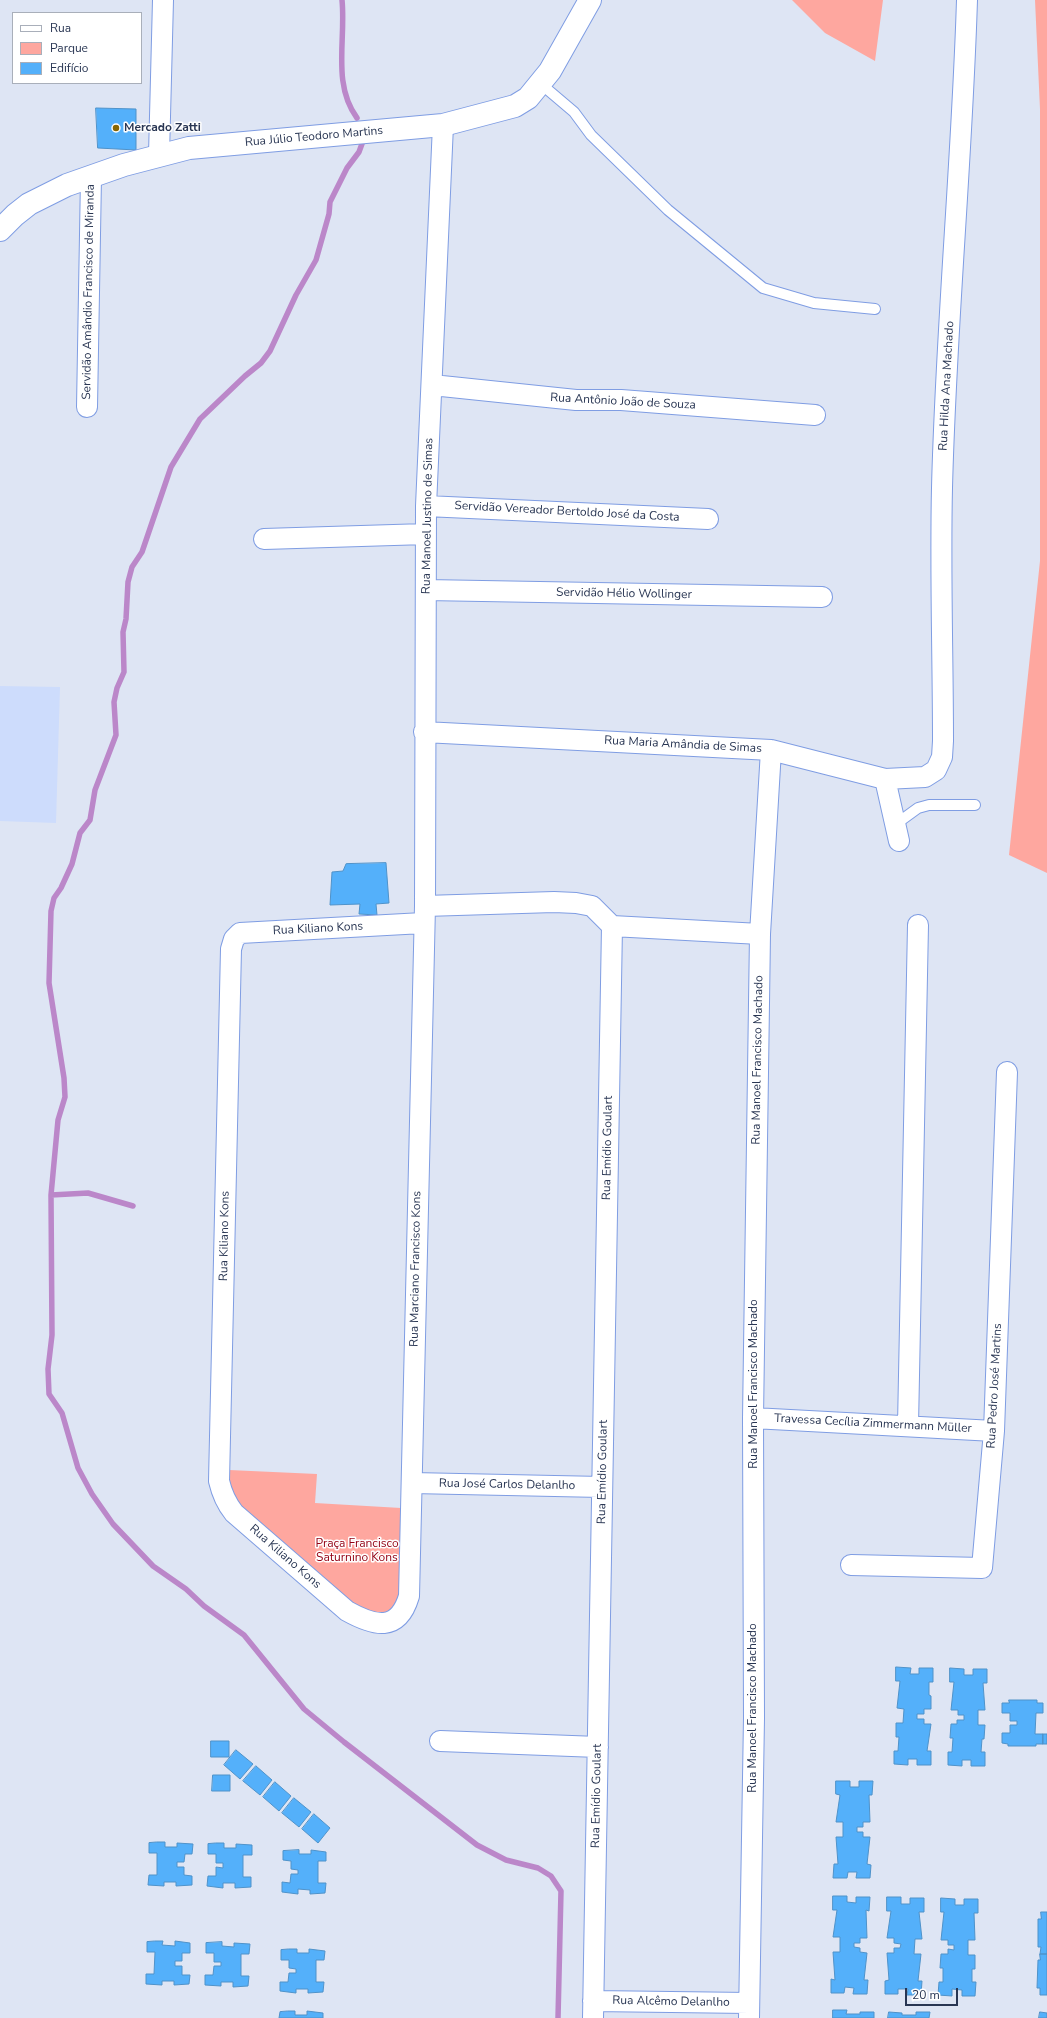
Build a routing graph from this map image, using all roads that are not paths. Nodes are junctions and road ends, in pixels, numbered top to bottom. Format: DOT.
graph roads {
  1 [pos="163,0"];
  2 [pos="590,0"];
  3 [pos="967,0"];
  4 [pos="541,84"];
  5 [pos="443,126"];
  6 [pos="159,155"];
  7 [pos="91,176"];
  8 [pos="0,230"];
  9 [pos="875,309"];
  10 [pos="432,385"];
  11 [pos="87,407"];
  12 [pos="815,415"];
  13 [pos="426,506"];
  14 [pos="708,519"];
  15 [pos="426,534"];
  16 [pos="264,539"];
  17 [pos="426,590"];
  18 [pos="822,597"];
  19 [pos="424,732"];
  20 [pos="771,750"];
  21 [pos="936,770"];
  22 [pos="886,779"];
  23 [pos="975,805"];
  24 [pos="898,833"];
  25 [pos="424,914"];
  26 [pos="918,925"];
  27 [pos="612,926"];
  28 [pos="760,934"];
  29 [pos="1007,1072"];
  30 [pos="753,1418"];
  31 [pos="908,1425"];
  32 [pos="994,1431"];
  33 [pos="412,1483"];
  34 [pos="602,1487"];
  35 [pos="851,1565"];
  36 [pos="401,1614"];
  37 [pos="440,1741"];
  38 [pos="598,1747"];
  39 [pos="593,2010"];
  40 [pos="749,2010"];
  1 -- 6 [label="street"];
  2 -- 4 [label="main road, Rua Júlio Teodoro Martins"];
  3 -- 21 [label="street, Rua Hilda Ana Machado"];
  4 -- 5 [label="main road, Rua Júlio Teodoro Martins"];
  4 -- 9 [label="lane"];
  5 -- 6 [label="main road, Rua Júlio Teodoro Martins"];
  5 -- 10 [label="street, Rua Manoel Justino de Simas"];
  6 -- 7 [label="main road, Rua Júlio Teodoro Martins"];
  7 -- 8 [label="main road, Rua Júlio Teodoro Martins"];
  7 -- 11 [label="street, Servidão Amândio Francisco de Miranda"];
  10 -- 12 [label="street, Rua Antônio João de Souza"];
  10 -- 13 [label="street, Rua Manoel Justino de Simas"];
  13 -- 14 [label="street, Servidão Vereador Bertoldo José da Costa"];
  13 -- 15 [label="street, Rua Manoel Justino de Simas"];
  15 -- 16 [label="street"];
  15 -- 17 [label="street, Rua Manoel Justino de Simas"];
  17 -- 18 [label="street, Servidão Hélio Wollinger"];
  17 -- 19 [label="street, Rua Manoel Justino de Simas"];
  19 -- 20 [label="street, Rua Maria Amândia de Simas"];
  19 -- 25 [label="street, Rua Manoel Justino de Simas"];
  20 -- 22 [label="street, Rua Maria Amândia de Simas"];
  20 -- 28 [label="street, Rua Manoel Francisco Machado"];
  21 -- 22 [label="street, Rua Maria Amândia de Simas"];
  22 -- 24 [label="street"];
  23 -- 24 [label="lane"];
  25 -- 27 [label="street"];
  25 -- 33 [label="street, Rua Marciano Francisco Kons"];
  25 -- 36 [label="street, Rua Kiliano Kons"];
  26 -- 31 [label="street"];
  27 -- 28 [label="street"];
  27 -- 34 [label="street, Rua Emídio Goulart"];
  28 -- 30 [label="street, Rua Manoel Francisco Machado"];
  29 -- 32 [label="street, Rua Pedro José Martins"];
  30 -- 31 [label="street, Travessa Cecília Zimmermann Müller"];
  30 -- 40 [label="street, Rua Manoel Francisco Machado"];
  31 -- 32 [label="street, Travessa Cecília Zimmermann Müller"];
  32 -- 35 [label="street, Rua Pedro José Martins"];
  33 -- 34 [label="street, Rua José Carlos Delanlho"];
  33 -- 36 [label="street, Rua Marciano Francisco Kons"];
  34 -- 38 [label="street, Rua Emídio Goulart"];
  37 -- 38 [label="street"];
  38 -- 39 [label="street, Rua Emídio Goulart"];
  39 -- 40 [label="street, Rua Alcêmo Delanlho"];
}
